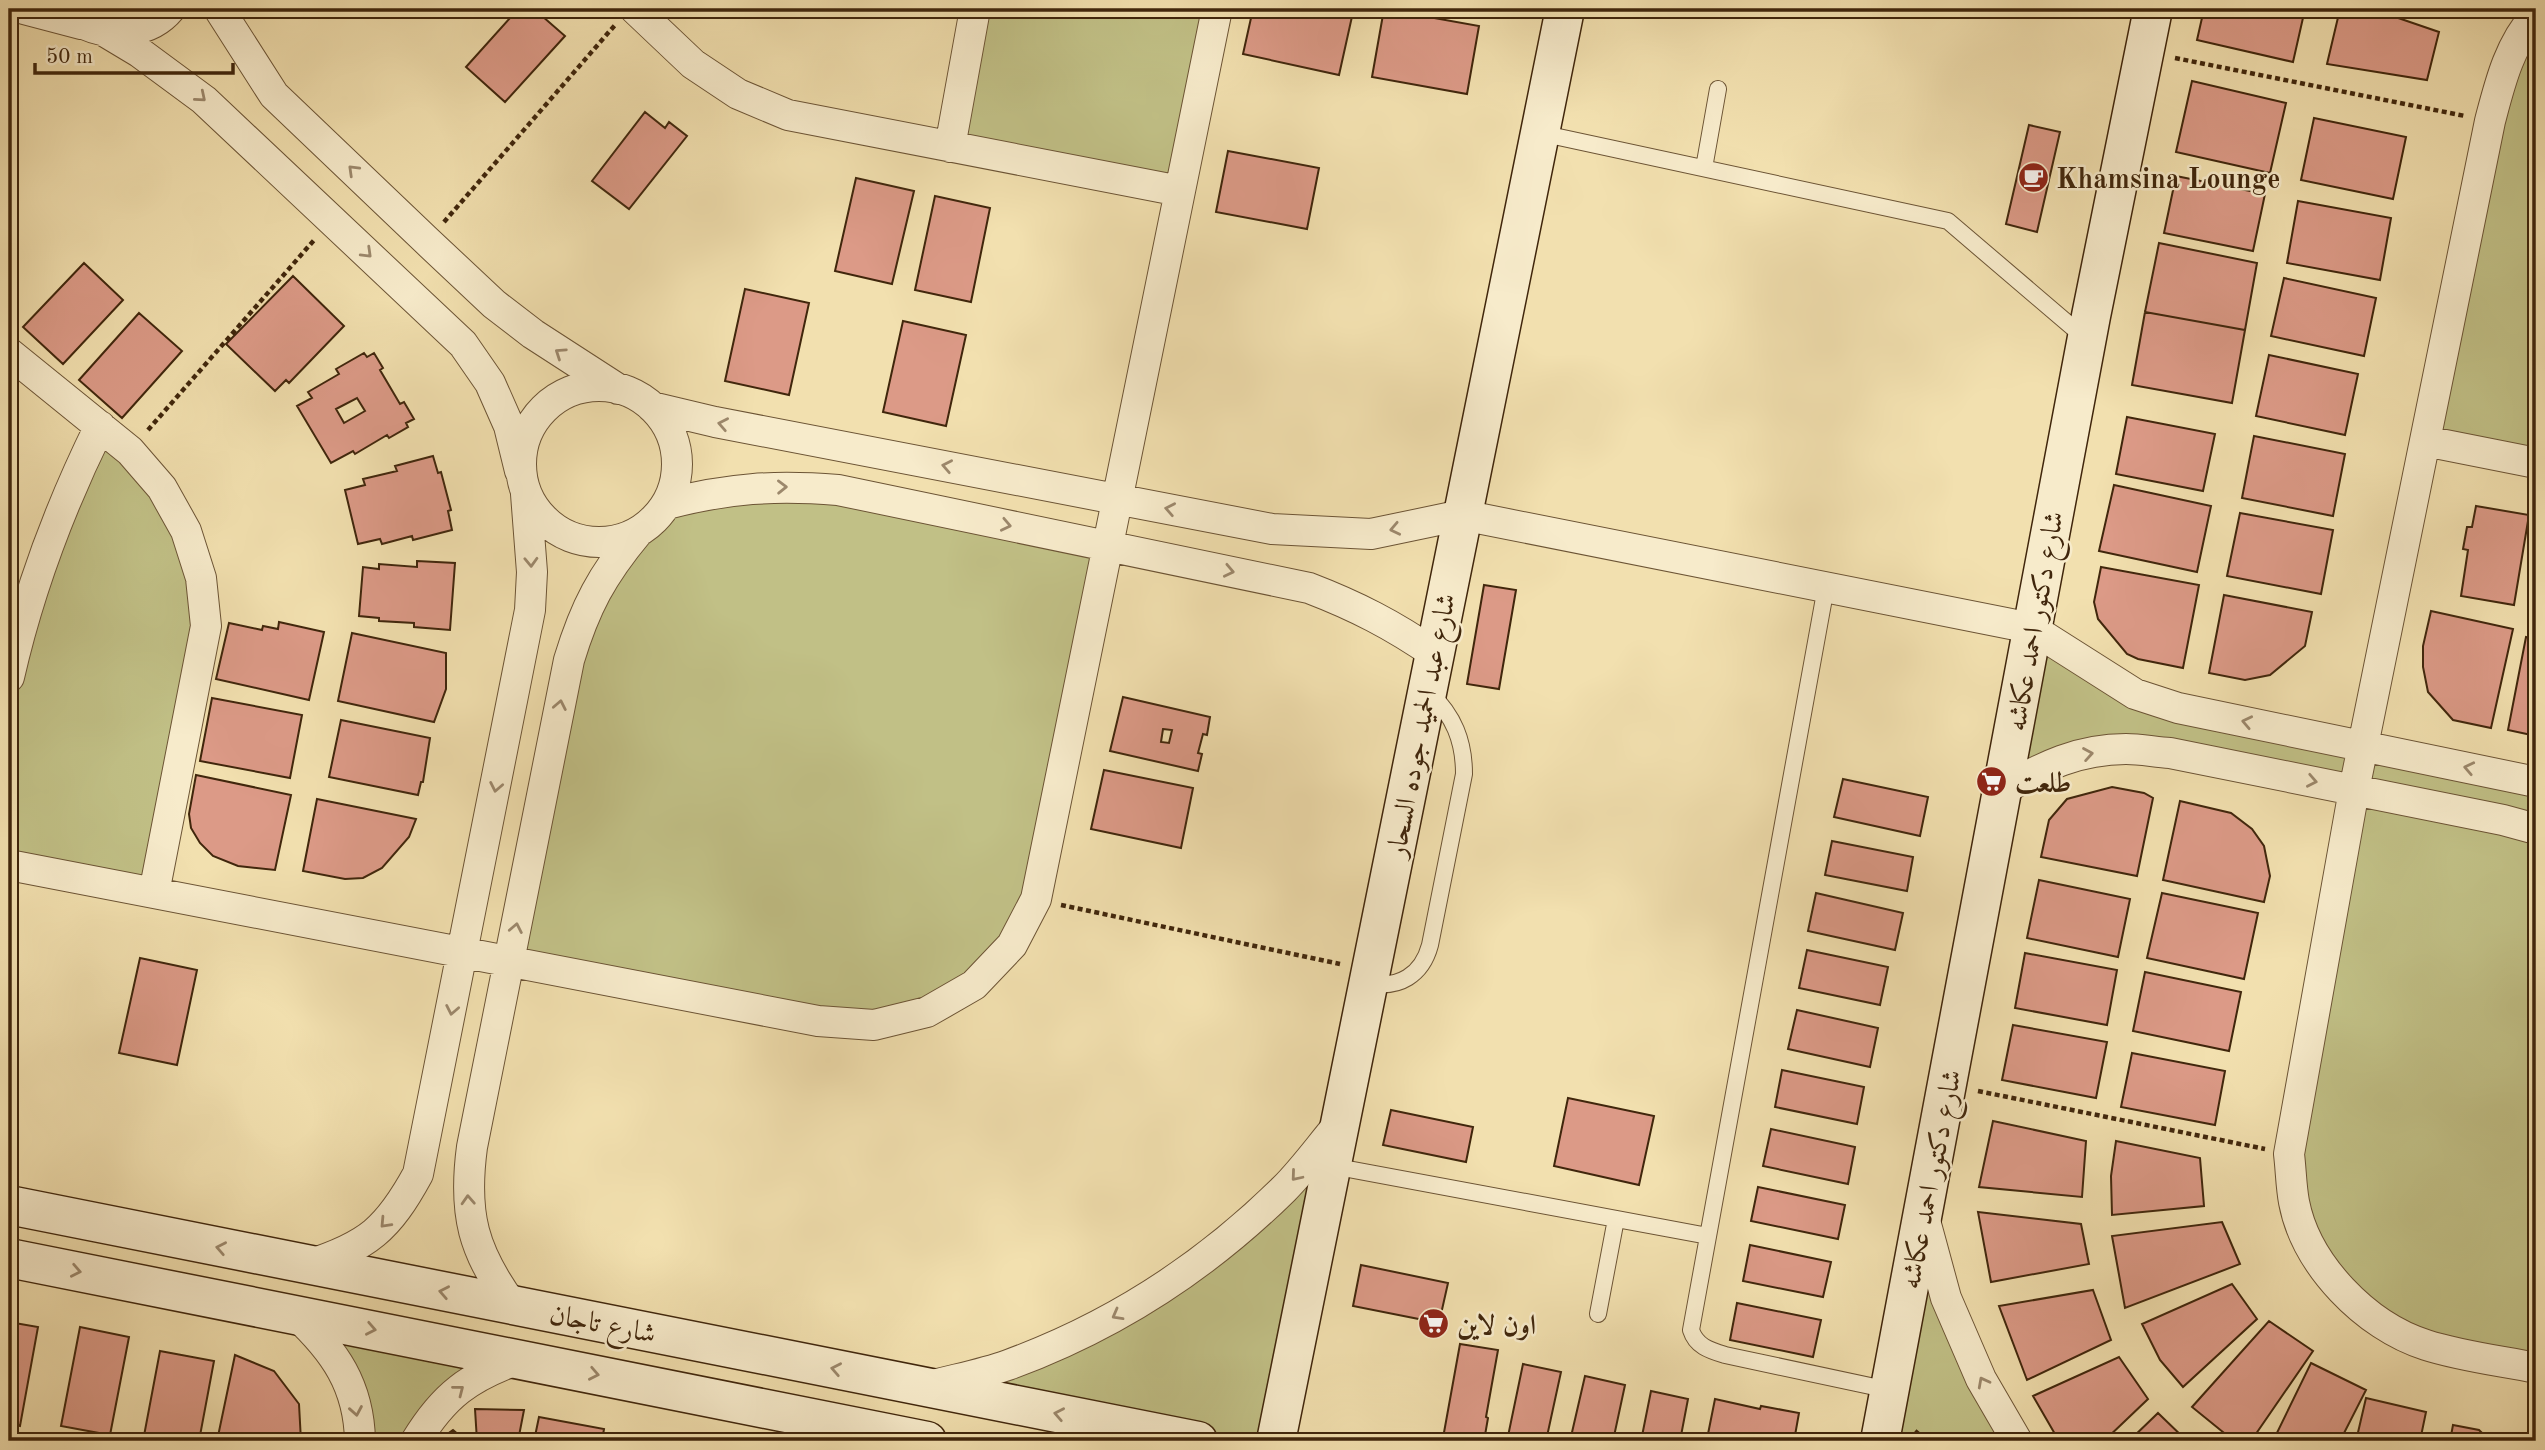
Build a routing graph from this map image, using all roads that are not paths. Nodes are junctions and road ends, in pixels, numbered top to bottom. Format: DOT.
graph roads {
  1 [pos="24,9"];
  2 [pos="170,9"];
  3 [pos="219,9"];
  4 [pos="975,9"];
  5 [pos="1217,9"];
  6 [pos="1565,9"];
  7 [pos="2153,9"];
  8 [pos="637,13"];
  9 [pos="2536,15"];
  10 [pos="83,21"];
  11 [pos="1718,89"];
  12 [pos="1540,133"];
  13 [pos="950,147"];
  14 [pos="1704,168"];
  15 [pos="1180,191"];
  16 [pos="2087,339"];
  17 [pos="9,353"];
  18 [pos="618,389"];
  19 [pos="652,407"];
  20 [pos="100,426"];
  21 [pos="2425,440"];
  22 [pos="2536,463"];
  23 [pos="523,483"];
  24 [pos="1117,499"];
  25 [pos="667,504"];
  26 [pos="1462,515"];
  27 [pos="639,533"];
  28 [pos="1108,546"];
  29 [pos="1826,587"];
  30 [pos="2031,628"];
  31 [pos="1435,654"];
  32 [pos="9,677"];
  33 [pos="1427,691"];
  34 [pos="2363,747"];
  35 [pos="2536,782"];
  36 [pos="2003,790"];
  37 [pos="2354,790"];
  38 [pos="2536,829"];
  39 [pos="9,864"];
  40 [pos="154,893"];
  41 [pos="463,953"];
  42 [pos="509,961"];
  43 [pos="1369,976"];
  44 [pos="1340,1123"];
  45 [pos="1332,1166"];
  46 [pos="9,1205"];
  47 [pos="1923,1215"];
  48 [pos="1616,1219"];
  49 [pos="1708,1236"];
  50 [pos="9,1258"];
  51 [pos="307,1265"];
  52 [pos="513,1306"];
  53 [pos="295,1314"];
  54 [pos="1598,1314"];
  55 [pos="707,1344"];
  56 [pos="519,1359"];
  57 [pos="2536,1368"];
  58 [pos="925,1387"];
  59 [pos="1889,1390"];
  60 [pos="696,1394"];
  61 [pos="910,1439"];
  62 [pos="360,1441"];
  63 [pos="416,1441"];
  64 [pos="1198,1441"];
  65 [pos="1276,1441"];
  66 [pos="1880,1441"];
  67 [pos="2017,1441"];
  1 -- 10 [label="street"];
  2 -- 10 [label="street"];
  18 -- 3 [label="street, one-way"];
  4 -- 13 [label="street"];
  5 -- 15 [label="street"];
  6 -- 12 [label="street, شارع عبد الحميد جوده السحار"];
  7 -- 16 [label="street, شارع دكتور احمد عكاشه"];
  8 -- 13 [label="street"];
  9 -- 21 [label="street"];
  10 -- 23 [label="street, one-way"];
  11 -- 14 [label="lane"];
  12 -- 14 [label="lane"];
  12 -- 26 [label="street, شارع عبد الحميد جوده السحار"];
  13 -- 15 [label="street"];
  14 -- 16 [label="lane"];
  15 -- 24 [label="street"];
  16 -- 30 [label="street, شارع دكتور احمد عكاشه"];
  17 -- 20 [label="street"];
  18 -- 19 [label="street"];
  18 -- 23 [label="street"];
  24 -- 19 [label="street, one-way"];
  19 -- 25 [label="street"];
  20 -- 32 [label="street"];
  20 -- 40 [label="street"];
  21 -- 22 [label="street"];
  21 -- 34 [label="street"];
  23 -- 27 [label="street"];
  23 -- 41 [label="street, one-way"];
  26 -- 24 [label="street, one-way"];
  24 -- 28 [label="street"];
  25 -- 27 [label="street"];
  25 -- 28 [label="street, one-way"];
  26 -- 29 [label="street"];
  26 -- 31 [label="street, شارع عبد الحميد جوده السحار"];
  42 -- 27 [label="street, one-way"];
  28 -- 31 [label="street, one-way"];
  28 -- 42 [label="street"];
  29 -- 30 [label="street"];
  29 -- 49 [label="lane"];
  34 -- 30 [label="street, one-way"];
  30 -- 36 [label="street, شارع دكتور احمد عكاشه"];
  31 -- 33 [label="street, شارع عبد الحميد جوده السحار"];
  33 -- 43 [label="street, شارع عبد الحميد جوده السحار"];
  33 -- 43 [label="lane"];
  35 -- 34 [label="street, one-way"];
  34 -- 37 [label="street"];
  36 -- 37 [label="street, one-way"];
  36 -- 47 [label="street, شارع دكتور احمد عكاشه"];
  37 -- 38 [label="street"];
  37 -- 57 [label="street"];
  39 -- 40 [label="street"];
  40 -- 41 [label="street"];
  41 -- 42 [label="street"];
  41 -- 51 [label="street, one-way"];
  52 -- 42 [label="street, one-way"];
  43 -- 44 [label="street, شارع عبد الحميد جوده السحار"];
  44 -- 45 [label="street, شارع عبد الحميد جوده السحار"];
  44 -- 58 [label="street, one-way"];
  45 -- 48 [label="lane"];
  45 -- 65 [label="street, شارع عبد الحميد جوده السحار"];
  51 -- 46 [label="street, شارع تاجان, one-way"];
  47 -- 59 [label="street, شارع دكتور احمد عكاشه"];
  67 -- 47 [label="street, one-way"];
  48 -- 49 [label="lane"];
  48 -- 54 [label="lane"];
  49 -- 59 [label="lane"];
  50 -- 53 [label="street, شارع تاجان, one-way"];
  52 -- 51 [label="street, شارع تاجان, one-way"];
  52 -- 55 [label="street, شارع تاجان"];
  53 -- 56 [label="street, شارع تاجان, one-way"];
  53 -- 62 [label="street, one-way"];
  58 -- 55 [label="street, شارع تاجان, one-way"];
  55 -- 60 [label="street"];
  56 -- 60 [label="street, شارع تاجان, one-way"];
  63 -- 56 [label="street, one-way"];
  64 -- 58 [label="street, شارع تاجان, one-way"];
  59 -- 66 [label="street, شارع دكتور احمد عكاشه"];
  60 -- 61 [label="street, شارع تاجان"];
}
